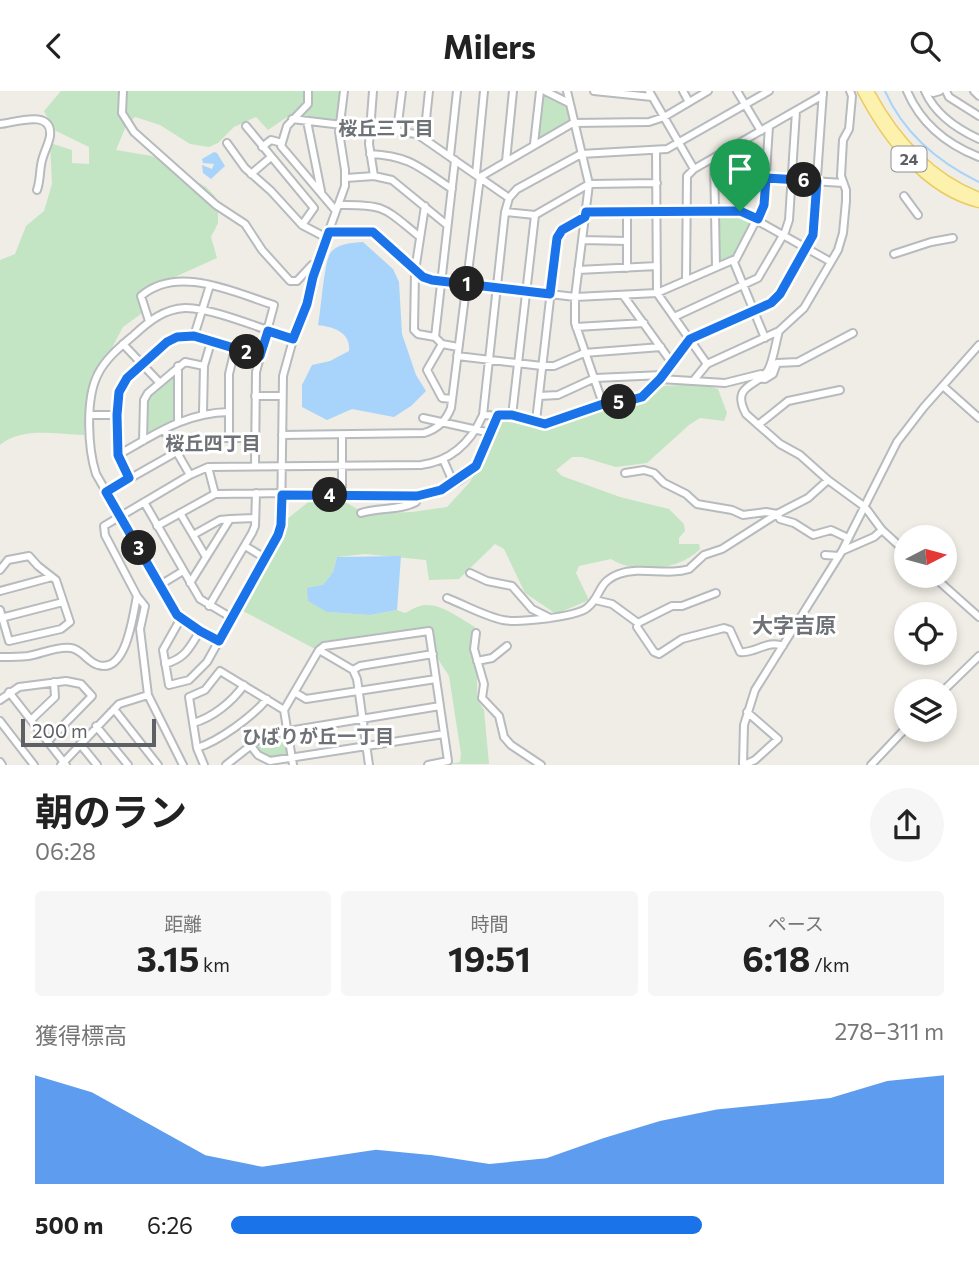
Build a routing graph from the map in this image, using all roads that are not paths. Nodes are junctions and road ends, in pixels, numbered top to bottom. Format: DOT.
graph roads {
  1 [pos="123,91"];
  2 [pos="308,91"];
  3 [pos="344,91"];
  4 [pos="373,91"];
  5 [pos="402,91"];
  6 [pos="429,91"];
  7 [pos="457,91"];
  8 [pos="484,91"];
  9 [pos="513,91"];
  10 [pos="542,91"];
  11 [pos="567,91"];
  12 [pos="594,91"];
  13 [pos="683,91"];
  14 [pos="708,91"];
  15 [pos="737,91"];
  16 [pos="769,91"];
  17 [pos="862,91"];
  18 [pos="869,91"];
  19 [pos="907,91"];
  20 [pos="928,91"];
  21 [pos="940,91"];
  22 [pos="946,91"];
  23 [pos="974,91"];
  24 [pos="823,93"];
  25 [pos="651,94"];
  26 [pos="851,94"];
  27 [pos="979,96"];
  28 [pos="689,102"];
  29 [pos="569,103"];
  30 [pos="746,104"];
  31 [pos="796,111"];
  32 [pos="979,116"];
  33 [pos="664,117"];
  34 [pos="292,119"];
  35 [pos="307,121"];
  36 [pos="573,123"];
  37 [pos="0,124"];
  38 [pos="340,125"];
  39 [pos="246,126"];
  40 [pos="769,126"];
  41 [pos="369,128"];
  42 [pos="397,131"];
  43 [pos="761,131"];
  44 [pos="424,138"];
  45 [pos="979,139"];
  46 [pos="227,143"];
  47 [pos="282,143"];
  48 [pos="679,143"];
  49 [pos="739,143"];
  50 [pos="534,145"];
  51 [pos="262,147"];
  52 [pos="656,151"];
  53 [pos="370,154"];
  54 [pos="581,154"];
  55 [pos="271,157"];
  56 [pos="979,157"];
  57 [pos="452,158"];
  58 [pos="714,158"];
  59 [pos="506,161"];
  60 [pos="694,169"];
  61 [pos="251,174"];
  62 [pos="373,176"];
  63 [pos="478,176"];
  64 [pos="346,177"];
  65 [pos="766,178"];
  66 [pos="792,179"];
  67 [pos="817,181"];
  68 [pos="657,183"];
  69 [pos="843,183"];
  70 [pos="589,184"];
  71 [pos="452,189"];
  72 [pos="37,190"];
  73 [pos="322,195"];
  74 [pos="904,196"];
  75 [pos="979,197"];
  76 [pos="509,198"];
  77 [pos="979,203"];
  78 [pos="425,206"];
  79 [pos="337,208"];
  80 [pos="686,211"];
  81 [pos="715,211"];
  82 [pos="740,211"];
  83 [pos="505,212"];
  84 [pos="627,212"];
  85 [pos="657,212"];
  86 [pos="535,215"];
  87 [pos="585,215"];
  88 [pos="918,215"];
  89 [pos="758,219"];
  90 [pos="302,225"];
  91 [pos="447,225"];
  92 [pos="945,231"];
  93 [pos="783,234"];
  94 [pos="328,235"];
  95 [pos="420,237"];
  96 [pos="582,240"];
  97 [pos="627,241"];
  98 [pos="807,248"];
  99 [pos="894,254"];
  100 [pos="733,260"];
  101 [pos="831,263"];
  102 [pos="317,264"];
  103 [pos="657,266"];
  104 [pos="716,267"];
  105 [pos="627,268"];
  106 [pos="578,270"];
  107 [pos="415,271"];
  108 [pos="687,279"];
  109 [pos="440,281"];
  110 [pos="466,284"];
  111 [pos="210,285"];
  112 [pos="743,287"];
  113 [pos="497,288"];
  114 [pos="526,291"];
  115 [pos="657,293"];
  116 [pos="550,294"];
  117 [pos="623,295"];
  118 [pos="575,297"];
  119 [pos="202,310"];
  120 [pos="755,312"];
  121 [pos="674,317"];
  122 [pos="149,321"];
  123 [pos="644,323"];
  124 [pos="576,327"];
  125 [pos="268,331"];
  126 [pos="779,331"];
  127 [pos="853,333"];
  128 [pos="194,336"];
  129 [pos="435,337"];
  130 [pos="765,338"];
  131 [pos="293,339"];
  132 [pos="690,339"];
  133 [pos="211,342"];
  134 [pos="123,344"];
  135 [pos="442,344"];
  136 [pos="979,345"];
  137 [pos="458,347"];
  138 [pos="661,347"];
  139 [pos="235,349"];
  140 [pos="584,352"];
  141 [pos="260,356"];
  142 [pos="457,356"];
  143 [pos="488,360"];
  144 [pos="517,363"];
  145 [pos="672,363"];
  146 [pos="142,364"];
  147 [pos="708,364"];
  148 [pos="178,366"];
  149 [pos="204,366"];
  150 [pos="542,366"];
  151 [pos="762,375"];
  152 [pos="661,377"];
  153 [pos="593,378"];
  154 [pos="694,380"];
  155 [pos="159,382"];
  156 [pos="943,386"];
  157 [pos="840,390"];
  158 [pos="255,395"];
  159 [pos="282,395"];
  160 [pos="539,396"];
  161 [pos="452,399"];
  162 [pos="603,404"];
  163 [pos="229,412"];
  164 [pos="203,413"];
  165 [pos="90,415"];
  166 [pos="117,415"];
  167 [pos="482,415"];
  168 [pos="498,415"];
  169 [pos="512,415"];
  170 [pos="423,418"];
  171 [pos="979,418"];
  172 [pos="178,421"];
  173 [pos="537,421"];
  174 [pos="443,422"];
  175 [pos="758,425"];
  176 [pos="476,429"];
  177 [pos="163,430"];
  178 [pos="491,433"];
  179 [pos="282,435"];
  180 [pos="342,435"];
  181 [pos="255,437"];
  182 [pos="229,438"];
  183 [pos="143,441"];
  184 [pos="176,451"];
  185 [pos="118,455"];
  186 [pos="443,459"];
  187 [pos="255,465"];
  188 [pos="282,466"];
  189 [pos="342,466"];
  190 [pos="208,467"];
  191 [pos="625,473"];
  192 [pos="190,475"];
  193 [pos="129,478"];
  194 [pos="828,480"];
  195 [pos="453,482"];
  196 [pos="106,492"];
  197 [pos="256,493"];
  198 [pos="215,494"];
  199 [pos="282,494"];
  200 [pos="342,495"];
  201 [pos="417,496"];
  202 [pos="144,502"];
  203 [pos="865,507"];
  204 [pos="180,513"];
  205 [pos="361,513"];
  206 [pos="777,514"];
  207 [pos="120,516"];
  208 [pos="230,519"];
  209 [pos="255,519"];
  210 [pos="157,526"];
  211 [pos="882,530"];
  212 [pos="193,535"];
  213 [pos="848,538"];
  214 [pos="894,541"];
  215 [pos="244,546"];
  216 [pos="840,554"];
  217 [pos="825,555"];
  218 [pos="206,557"];
  219 [pos="265,558"];
  220 [pos="0,570"];
  221 [pos="183,571"];
  222 [pos="470,573"];
  223 [pos="52,577"];
  224 [pos="190,583"];
  225 [pos="160,585"];
  226 [pos="946,588"];
  227 [pos="0,590"];
  228 [pos="716,593"];
  229 [pos="137,596"];
  230 [pos="447,598"];
  231 [pos="595,600"];
  232 [pos="63,602"];
  233 [pos="209,606"];
  234 [pos="1,615"];
  235 [pos="979,617"];
  236 [pos="181,618"];
  237 [pos="232,618"];
  238 [pos="550,618"];
  239 [pos="638,623"];
  240 [pos="200,631"];
  241 [pos="476,633"];
  242 [pos="219,641"];
  243 [pos="507,646"];
  244 [pos="783,646"];
  245 [pos="319,650"];
  246 [pos="433,654"];
  247 [pos="979,656"];
  248 [pos="0,657"];
  249 [pos="477,661"];
  250 [pos="165,664"];
  251 [pos="352,670"];
  252 [pos="436,678"];
  253 [pos="955,679"];
  254 [pos="54,682"];
  255 [pos="244,685"];
  256 [pos="358,691"];
  257 [pos="9,692"];
  258 [pos="296,693"];
  259 [pos="148,695"];
  260 [pos="0,699"];
  261 [pos="267,699"];
  262 [pos="440,706"];
  263 [pos="114,709"];
  264 [pos="284,710"];
  265 [pos="747,712"];
  266 [pos="31,720"];
  267 [pos="136,720"];
  268 [pos="362,720"];
  269 [pos="0,721"];
  270 [pos="192,723"];
  271 [pos="96,726"];
  272 [pos="129,727"];
  273 [pos="287,731"];
  274 [pos="444,734"];
  275 [pos="48,741"];
  276 [pos="894,741"];
  277 [pos="80,744"];
  278 [pos="251,746"];
  279 [pos="197,748"];
  280 [pos="366,748"];
  281 [pos="292,762"];
  282 [pos="231,763"];
  283 [pos="64,764"];
  284 [pos="34,765"];
  285 [pos="96,765"];
  286 [pos="128,765"];
  287 [pos="158,765"];
  288 [pos="183,765"];
  289 [pos="204,765"];
  290 [pos="369,765"];
  291 [pos="428,765"];
  292 [pos="541,765"];
  293 [pos="744,765"];
  294 [pos="871,765"];
  1 -- 102 [label="street"];
  2 -- 34 [label="street"];
  3 -- 38 [label="street"];
  4 -- 41 [label="street"];
  5 -- 42 [label="street"];
  6 -- 44 [label="street"];
  7 -- 57 [label="street"];
  8 -- 63 [label="street"];
  9 -- 59 [label="street"];
  10 -- 29 [label="street"];
  10 -- 50 [label="street"];
  11 -- 29 [label="street"];
  12 -- 25 [label="street"];
  13 -- 28 [label="street"];
  14 -- 28 [label="street"];
  15 -- 30 [label="street"];
  16 -- 30 [label="street"];
  17 -- 77 [label="main road, 24"];
  18 -- 75 [label="main road, 24"];
  19 -- 56 [label="street"];
  20 -- 21 [label="street"];
  20 -- 45 [label="street"];
  22 -- 32 [label="street"];
  23 -- 27 [label="street"];
  24 -- 31 [label="street"];
  24 -- 67 [label="street"];
  25 -- 33 [label="street"];
  26 -- 69 [label="street"];
  28 -- 33 [label="street"];
  29 -- 36 [label="street"];
  30 -- 43 [label="street"];
  30 -- 48 [label="street"];
  31 -- 40 [label="street"];
  31 -- 66 [label="street"];
  33 -- 36 [label="street"];
  33 -- 48 [label="street"];
  34 -- 35 [label="street"];
  34 -- 47 [label="street"];
  35 -- 38 [label="street"];
  35 -- 73 [label="street"];
  36 -- 50 [label="street"];
  36 -- 54 [label="street"];
  37 -- 72 [label="street"];
  38 -- 41 [label="street"];
  38 -- 64 [label="street"];
  39 -- 51 [label="street"];
  40 -- 43 [label="street"];
  40 -- 65 [label="street"];
  41 -- 42 [label="street"];
  41 -- 53 [label="street"];
  42 -- 44 [label="street"];
  43 -- 49 [label="street"];
  44 -- 57 [label="street"];
  46 -- 61 [label="street"];
  47 -- 51 [label="street"];
  47 -- 73 [label="street"];
  48 -- 52 [label="street"];
  48 -- 60 [label="street"];
  49 -- 58 [label="street"];
  49 -- 82 [label="street"];
  50 -- 59 [label="street"];
  51 -- 55 [label="street"];
  52 -- 54 [label="street"];
  52 -- 68 [label="street"];
  53 -- 62 [label="street"];
  53 -- 71 [label="street"];
  54 -- 70 [label="street"];
  54 -- 76 [label="street"];
  55 -- 61 [label="street"];
  55 -- 90 [label="street"];
  57 -- 63 [label="street"];
  57 -- 71 [label="street"];
  58 -- 60 [label="street"];
  58 -- 81 [label="street"];
  59 -- 63 [label="street"];
  60 -- 80 [label="street"];
  61 -- 90 [label="street"];
  62 -- 64 [label="street"];
  62 -- 78 [label="street"];
  63 -- 76 [label="street"];
  63 -- 110 [label="street"];
  64 -- 79 [label="street"];
  65 -- 66 [label="street"];
  65 -- 89 [label="street"];
  66 -- 67 [label="street"];
  66 -- 93 [label="street"];
  67 -- 69 [label="street"];
  67 -- 98 [label="street"];
  68 -- 70 [label="street"];
  68 -- 85 [label="street"];
  69 -- 101 [label="street"];
  70 -- 86 [label="street"];
  70 -- 87 [label="street"];
  71 -- 91 [label="street"];
  73 -- 79 [label="street"];
  74 -- 88 [label="street"];
  76 -- 83 [label="street"];
  78 -- 91 [label="street"];
  78 -- 95 [label="street"];
  79 -- 94 [label="street"];
  79 -- 95 [label="street"];
  80 -- 81 [label="street"];
  80 -- 85 [label="street"];
  80 -- 108 [label="street"];
  81 -- 82 [label="street"];
  81 -- 104 [label="street"];
  82 -- 89 [label="street"];
  83 -- 86 [label="street"];
  83 -- 113 [label="street"];
  84 -- 85 [label="street"];
  84 -- 87 [label="street"];
  84 -- 97 [label="street"];
  85 -- 103 [label="street"];
  86 -- 114 [label="street"];
  87 -- 96 [label="street"];
  87 -- 116 [label="street"];
  89 -- 93 [label="street"];
  89 -- 100 [label="street"];
  90 -- 94 [label="street"];
  91 -- 109 [label="street"];
  92 -- 99 [label="street"];
  93 -- 98 [label="street"];
  93 -- 112 [label="street"];
  94 -- 102 [label="street"];
  94 -- 107 [label="street"];
  95 -- 107 [label="street"];
  96 -- 97 [label="street"];
  96 -- 106 [label="street"];
  97 -- 105 [label="street"];
  98 -- 101 [label="street"];
  98 -- 120 [label="street"];
  100 -- 104 [label="street"];
  100 -- 112 [label="street"];
  101 -- 126 [label="street"];
  102 -- 131 [label="street"];
  103 -- 105 [label="street"];
  103 -- 115 [label="street"];
  104 -- 108 [label="street"];
  105 -- 106 [label="street"];
  106 -- 118 [label="street"];
  107 -- 109 [label="street"];
  107 -- 129 [label="street"];
  108 -- 115 [label="street"];
  109 -- 110 [label="street"];
  109 -- 129 [label="street"];
  110 -- 113 [label="street"];
  110 -- 137 [label="street"];
  111 -- 119 [label="street"];
  111 -- 122 [label="street"];
  111 -- 125 [label="street"];
  112 -- 120 [label="street"];
  112 -- 121 [label="street"];
  113 -- 114 [label="street"];
  113 -- 143 [label="street"];
  114 -- 116 [label="street"];
  114 -- 144 [label="street"];
  115 -- 117 [label="street"];
  115 -- 121 [label="street"];
  116 -- 118 [label="street"];
  116 -- 150 [label="street"];
  117 -- 118 [label="street"];
  117 -- 123 [label="street"];
  118 -- 124 [label="street"];
  119 -- 122 [label="street"];
  119 -- 125 [label="street"];
  119 -- 128 [label="street"];
  120 -- 130 [label="street"];
  120 -- 132 [label="street"];
  121 -- 132 [label="street"];
  122 -- 134 [label="street"];
  123 -- 124 [label="street"];
  123 -- 138 [label="street"];
  124 -- 140 [label="street"];
  125 -- 131 [label="street"];
  125 -- 141 [label="street"];
  126 -- 130 [label="street"];
  126 -- 151 [label="street"];
  127 -- 151 [label="street"];
  128 -- 133 [label="street"];
  128 -- 146 [label="street"];
  129 -- 135 [label="street"];
  130 -- 147 [label="street"];
  131 -- 159 [label="street"];
  132 -- 145 [label="street"];
  132 -- 147 [label="street"];
  133 -- 139 [label="street"];
  133 -- 149 [label="street"];
  134 -- 146 [label="street"];
  134 -- 165 [label="street"];
  135 -- 137 [label="street"];
  135 -- 161 [label="street"];
  136 -- 156 [label="street"];
  137 -- 142 [label="street"];
  138 -- 140 [label="street"];
  138 -- 145 [label="street"];
  139 -- 141 [label="street"];
  139 -- 163 [label="street"];
  140 -- 150 [label="street"];
  140 -- 153 [label="street"];
  141 -- 158 [label="street"];
  142 -- 143 [label="street"];
  142 -- 161 [label="street"];
  143 -- 144 [label="street"];
  143 -- 167 [label="street"];
  144 -- 150 [label="street"];
  144 -- 169 [label="street"];
  145 -- 152 [label="street"];
  146 -- 155 [label="street"];
  146 -- 166 [label="street"];
  147 -- 154 [label="street"];
  148 -- 149 [label="street"];
  148 -- 155 [label="street"];
  148 -- 172 [label="street"];
  149 -- 164 [label="street"];
  150 -- 160 [label="street"];
  151 -- 154 [label="street"];
  151 -- 175 [label="street"];
  152 -- 153 [label="street"];
  152 -- 154 [label="street"];
  152 -- 162 [label="street"];
  153 -- 160 [label="street"];
  153 -- 162 [label="street"];
  155 -- 183 [label="street"];
  156 -- 171 [label="street"];
  156 -- 203 [label="street"];
  157 -- 175 [label="street"];
  158 -- 159 [label="street"];
  158 -- 181 [label="street"];
  159 -- 179 [label="street"];
  160 -- 173 [label="street"];
  161 -- 174 [label="street"];
  162 -- 173 [label="street"];
  163 -- 164 [label="street"];
  163 -- 182 [label="street"];
  164 -- 172 [label="street"];
  165 -- 166 [label="street"];
  165 -- 196 [label="street"];
  166 -- 185 [label="street"];
  167 -- 168 [label="street"];
  167 -- 176 [label="street"];
  168 -- 169 [label="street"];
  168 -- 178 [label="street"];
  169 -- 173 [label="street"];
  170 -- 174 [label="street"];
  172 -- 177 [label="street"];
  174 -- 176 [label="street"];
  174 -- 180 [label="street"];
  175 -- 194 [label="street"];
  176 -- 178 [label="street"];
  176 -- 186 [label="street"];
  177 -- 183 [label="street"];
  177 -- 184 [label="street"];
  178 -- 195 [label="street"];
  179 -- 180 [label="street"];
  179 -- 188 [label="street"];
  180 -- 189 [label="street"];
  181 -- 182 [label="street"];
  181 -- 187 [label="street"];
  182 -- 184 [label="street"];
  183 -- 185 [label="street"];
  184 -- 192 [label="street"];
  184 -- 193 [label="street"];
  185 -- 193 [label="street"];
  186 -- 189 [label="street"];
  186 -- 195 [label="street"];
  187 -- 188 [label="street"];
  187 -- 190 [label="street"];
  188 -- 189 [label="street"];
  188 -- 199 [label="street"];
  189 -- 200 [label="street"];
  190 -- 192 [label="street"];
  190 -- 198 [label="street"];
  191 -- 206 [label="street"];
  192 -- 202 [label="street"];
  193 -- 196 [label="street"];
  194 -- 203 [label="street"];
  194 -- 206 [label="street"];
  195 -- 201 [label="street"];
  196 -- 207 [label="street"];
  197 -- 198 [label="street"];
  197 -- 199 [label="street"];
  197 -- 209 [label="street"];
  198 -- 204 [label="street"];
  199 -- 200 [label="street"];
  199 -- 219 [label="street"];
  200 -- 201 [label="street"];
  201 -- 205 [label="street"];
  202 -- 207 [label="street"];
  202 -- 210 [label="street"];
  203 -- 211 [label="street"];
  203 -- 213 [label="street"];
  204 -- 210 [label="street"];
  204 -- 212 [label="street"];
  206 -- 213 [label="street"];
  206 -- 231 [label="street"];
  207 -- 225 [label="street"];
  207 -- 229 [label="street"];
  208 -- 209 [label="street"];
  208 -- 212 [label="street"];
  208 -- 218 [label="street"];
  209 -- 215 [label="street"];
  210 -- 221 [label="street"];
  211 -- 214 [label="street"];
  211 -- 216 [label="street"];
  212 -- 218 [label="street"];
  213 -- 216 [label="street"];
  215 -- 219 [label="street"];
  215 -- 233 [label="street"];
  216 -- 217 [label="street"];
  216 -- 244 [label="street"];
  218 -- 224 [label="street"];
  219 -- 237 [label="street"];
  220 -- 223 [label="street"];
  221 -- 224 [label="street"];
  221 -- 225 [label="street"];
  222 -- 238 [label="street"];
  223 -- 227 [label="street"];
  223 -- 232 [label="street"];
  224 -- 233 [label="street"];
  225 -- 236 [label="street"];
  226 -- 235 [label="street"];
  228 -- 239 [label="street"];
  229 -- 248 [label="street"];
  229 -- 259 [label="street"];
  230 -- 238 [label="street"];
  231 -- 238 [label="street"];
  231 -- 239 [label="street"];
  232 -- 234 [label="street"];
  232 -- 234 [label="street"];
  233 -- 237 [label="street"];
  236 -- 240 [label="street"];
  236 -- 250 [label="street"];
  237 -- 242 [label="street"];
  239 -- 244 [label="street"];
  240 -- 242 [label="street"];
  240 -- 250 [label="street"];
  241 -- 249 [label="street"];
  242 -- 250 [label="street"];
  243 -- 249 [label="street"];
  244 -- 265 [label="street"];
  245 -- 246 [label="street"];
  245 -- 251 [label="street"];
  245 -- 258 [label="street"];
  246 -- 251 [label="street"];
  246 -- 252 [label="street"];
  247 -- 253 [label="street"];
  249 -- 292 [label="street"];
  251 -- 256 [label="street"];
  252 -- 256 [label="street"];
  252 -- 262 [label="street"];
  254 -- 257 [label="street"];
  254 -- 266 [label="street"];
  254 -- 275 [label="street"];
  255 -- 261 [label="street"];
  255 -- 270 [label="street"];
  255 -- 270 [label="street"];
  256 -- 258 [label="street"];
  256 -- 268 [label="street"];
  257 -- 260 [label="street"];
  257 -- 266 [label="street"];
  258 -- 264 [label="street"];
  259 -- 263 [label="street"];
  259 -- 288 [label="street"];
  261 -- 264 [label="street"];
  261 -- 279 [label="street"];
  262 -- 268 [label="street"];
  262 -- 274 [label="street"];
  263 -- 271 [label="street"];
  263 -- 272 [label="street"];
  264 -- 273 [label="street"];
  265 -- 293 [label="street"];
  265 -- 293 [label="street"];
  266 -- 275 [label="street"];
  267 -- 272 [label="street"];
  268 -- 273 [label="street"];
  268 -- 280 [label="street"];
  269 -- 284 [label="street"];
  270 -- 279 [label="street"];
  271 -- 277 [label="street"];
  271 -- 286 [label="street"];
  272 -- 287 [label="street"];
  273 -- 278 [label="street"];
  273 -- 281 [label="street"];
  274 -- 280 [label="street"];
  274 -- 291 [label="street"];
  275 -- 283 [label="street"];
  276 -- 294 [label="street"];
  277 -- 283 [label="street"];
  277 -- 285 [label="street"];
  278 -- 281 [label="street"];
  278 -- 282 [label="street"];
  279 -- 289 [label="street"];
  280 -- 281 [label="street"];
  280 -- 290 [label="street"];
}
